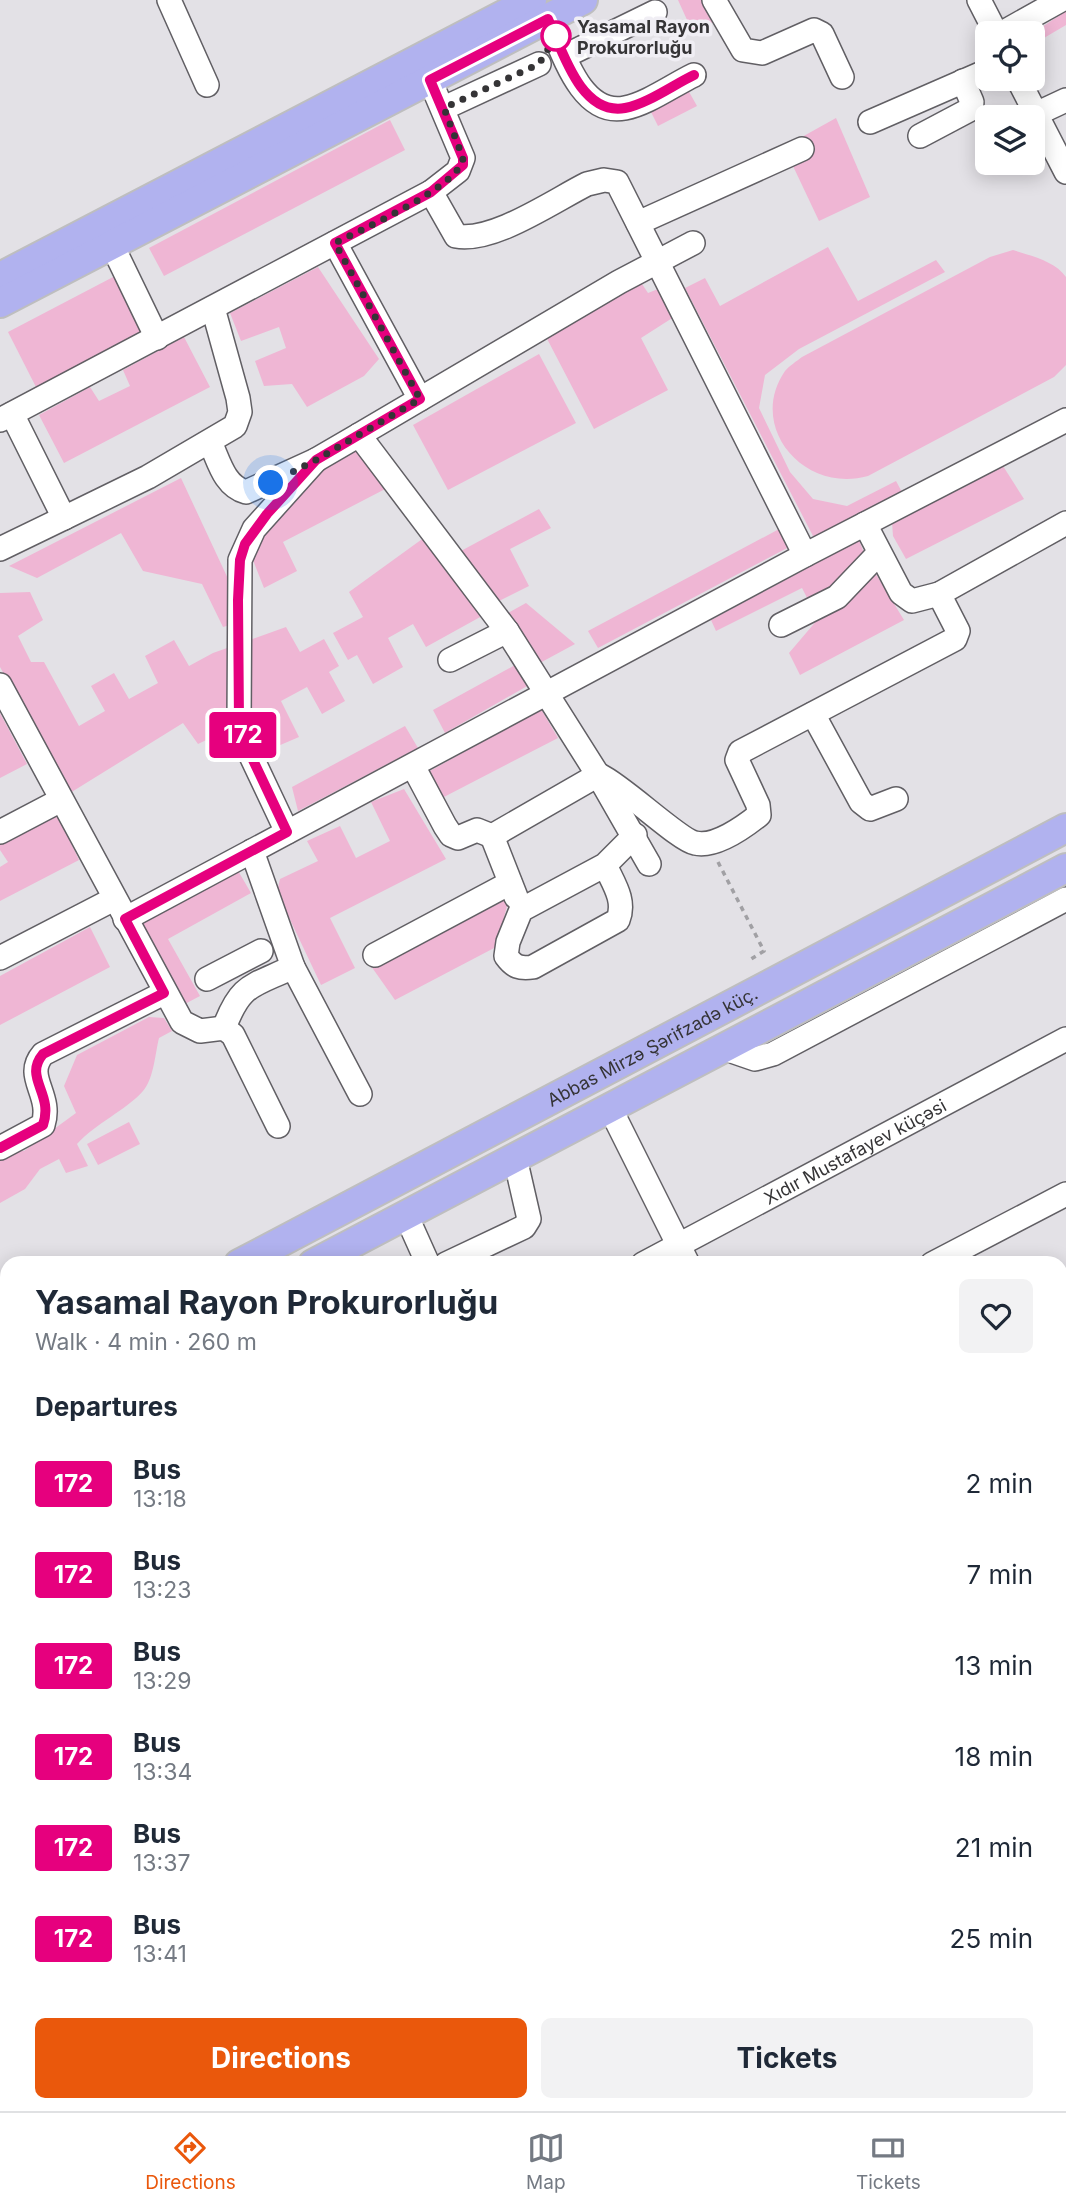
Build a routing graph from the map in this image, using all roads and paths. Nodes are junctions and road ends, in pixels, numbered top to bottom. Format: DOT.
graph roads {
  1 [pos="169,0"];
  2 [pos="583,0"];
  3 [pos="714,0"];
  4 [pos="979,0"];
  5 [pos="1061,0"];
  6 [pos="540,10"];
  7 [pos="655,12"];
  8 [pos="990,21"];
  9 [pos="1023,21"];
  10 [pos="565,56"];
  11 [pos="539,64"];
  12 [pos="694,75"];
  13 [pos="975,76"];
  14 [pos="842,77"];
  15 [pos="430,80"];
  16 [pos="963,81"];
  17 [pos="207,85"];
  18 [pos="1066,100"];
  19 [pos="444,108"];
  20 [pos="1045,110"];
  21 [pos="870,122"];
  22 [pos="1045,131"];
  23 [pos="920,136"];
  24 [pos="802,149"];
  25 [pos="1066,172"];
  26 [pos="431,192"];
  27 [pos="638,223"];
  28 [pos="335,243"];
  29 [pos="693,243"];
  30 [pos="112,245"];
  31 [pos="657,260"];
  32 [pos="1,274"];
  33 [pos="0,303"];
  34 [pos="212,308"];
  35 [pos="157,338"];
  36 [pos="420,399"];
  37 [pos="6,417"];
  38 [pos="1066,420"];
  39 [pos="359,435"];
  40 [pos="210,442"];
  41 [pos="316,460"];
  42 [pos="64,518"];
  43 [pos="864,524"];
  44 [pos="1064,528"];
  45 [pos="0,549"];
  46 [pos="879,553"];
  47 [pos="805,555"];
  48 [pos="939,594"];
  49 [pos="781,625"];
  50 [pos="507,631"];
  51 [pos="450,660"];
  52 [pos="0,685"];
  53 [pos="546,693"];
  54 [pos="813,714"];
  55 [pos="413,766"];
  56 [pos="598,775"];
  57 [pos="896,799"];
  58 [pos="61,800"];
  59 [pos="1066,828"];
  60 [pos="0,832"];
  61 [pos="287,832"];
  62 [pos="635,835"];
  63 [pos="492,836"];
  64 [pos="709,844"];
  65 [pos="252,851"];
  66 [pos="649,864"];
  67 [pos="605,865"];
  68 [pos="1066,868"];
  69 [pos="510,883"];
  70 [pos="1066,899"];
  71 [pos="119,909"];
  72 [pos="522,910"];
  73 [pos="261,951"];
  74 [pos="374,955"];
  75 [pos="0,958"];
  76 [pos="748,961"];
  77 [pos="232,965"];
  78 [pos="293,967"];
  79 [pos="207,978"];
  80 [pos="245,990"];
  81 [pos="164,993"];
  82 [pos="224,1028"];
  83 [pos="1066,1040"];
  84 [pos="723,1048"];
  85 [pos="360,1094"];
  86 [pos="610,1108"];
  87 [pos="278,1126"];
  88 [pos="0,1148"];
  89 [pos="514,1158"];
  90 [pos="1066,1194"];
  91 [pos="406,1215"];
  92 [pos="315,1224"];
  93 [pos="683,1254"];
  94 [pos="254,1256"];
  95 [pos="321,1256"];
  96 [pos="328,1256"];
  97 [pos="424,1256"];
  98 [pos="463,1256"];
  99 [pos="947,1256"];
  1 -- 17 [label="street"];
  2 -- 6 [label="main road"];
  3 -- 14 [label="street"];
  4 -- 8 [label="street"];
  5 -- 9 [label="street"];
  6 -- 10 [label="street"];
  6 -- 15 [label="main road"];
  6 -- 32 [label="main road"];
  7 -- 10 [label="street"];
  10 -- 12 [label="street"];
  11 -- 19 [label="street"];
  13 -- 16 [label="street"];
  15 -- 19 [label="street"];
  15 -- 30 [label="main road"];
  16 -- 21 [label="street"];
  16 -- 23 [label="street"];
  18 -- 20 [label="street"];
  19 -- 26 [label="street"];
  22 -- 25 [label="street"];
  24 -- 27 [label="street"];
  26 -- 27 [label="street"];
  26 -- 28 [label="street"];
  27 -- 31 [label="street"];
  28 -- 34 [label="street"];
  28 -- 36 [label="street"];
  29 -- 31 [label="street"];
  30 -- 33 [label="main road"];
  30 -- 35 [label="street"];
  31 -- 36 [label="street"];
  31 -- 47 [label="street"];
  34 -- 35 [label="street"];
  34 -- 40 [label="street"];
  35 -- 37 [label="street"];
  36 -- 39 [label="street"];
  37 -- 42 [label="street"];
  38 -- 43 [label="street"];
  39 -- 41 [label="street"];
  39 -- 50 [label="street"];
  40 -- 41 [label="street"];
  40 -- 42 [label="street"];
  41 -- 61 [label="street"];
  42 -- 45 [label="street"];
  43 -- 46 [label="street"];
  43 -- 47 [label="street"];
  44 -- 48 [label="street"];
  46 -- 48 [label="street"];
  46 -- 49 [label="street"];
  47 -- 53 [label="street"];
  48 -- 54 [label="street"];
  50 -- 51 [label="street"];
  50 -- 53 [label="street"];
  52 -- 58 [label="street"];
  53 -- 55 [label="street"];
  53 -- 56 [label="street"];
  54 -- 57 [label="street"];
  54 -- 64 [label="street"];
  55 -- 61 [label="street"];
  55 -- 63 [label="street"];
  56 -- 62 [label="street"];
  56 -- 63 [label="street"];
  56 -- 64 [label="street"];
  58 -- 60 [label="street"];
  58 -- 71 [label="street"];
  59 -- 92 [label="main road, Abbas Mirzə Şərifzadə küç."];
  61 -- 65 [label="street"];
  62 -- 66 [label="street"];
  62 -- 67 [label="street"];
  63 -- 69 [label="street"];
  64 -- 76 [label="path"];
  65 -- 71 [label="street"];
  65 -- 78 [label="street"];
  67 -- 72 [label="street"];
  67 -- 72 [label="street"];
  68 -- 84 [label="main road, Abbas Mirzə Şərifzadə küç."];
  69 -- 72 [label="street"];
  69 -- 74 [label="street"];
  70 -- 84 [label="street"];
  71 -- 75 [label="street"];
  71 -- 81 [label="street"];
  73 -- 77 [label="street"];
  77 -- 79 [label="street"];
  77 -- 80 [label="street"];
  78 -- 80 [label="street"];
  78 -- 85 [label="street"];
  80 -- 82 [label="street"];
  81 -- 82 [label="street"];
  81 -- 88 [label="street"];
  82 -- 87 [label="street"];
  83 -- 93 [label="street, Xıdır Mustafayev küçəsi"];
  84 -- 86 [label="main road, Abbas Mirzə Şərifzadə küç."];
  86 -- 89 [label="main road, Abbas Mirzə Şərifzadə küç."];
  86 -- 93 [label="street"];
  89 -- 91 [label="main road, Abbas Mirzə Şərifzadə küç."];
  89 -- 98 [label="street"];
  90 -- 99 [label="street"];
  91 -- 96 [label="main road, Abbas Mirzə Şərifzadə küç."];
  91 -- 97 [label="street"];
  92 -- 94 [label="main road, Abbas Mirzə Şərifzadə küç."];
  92 -- 95 [label="main road"];
}
